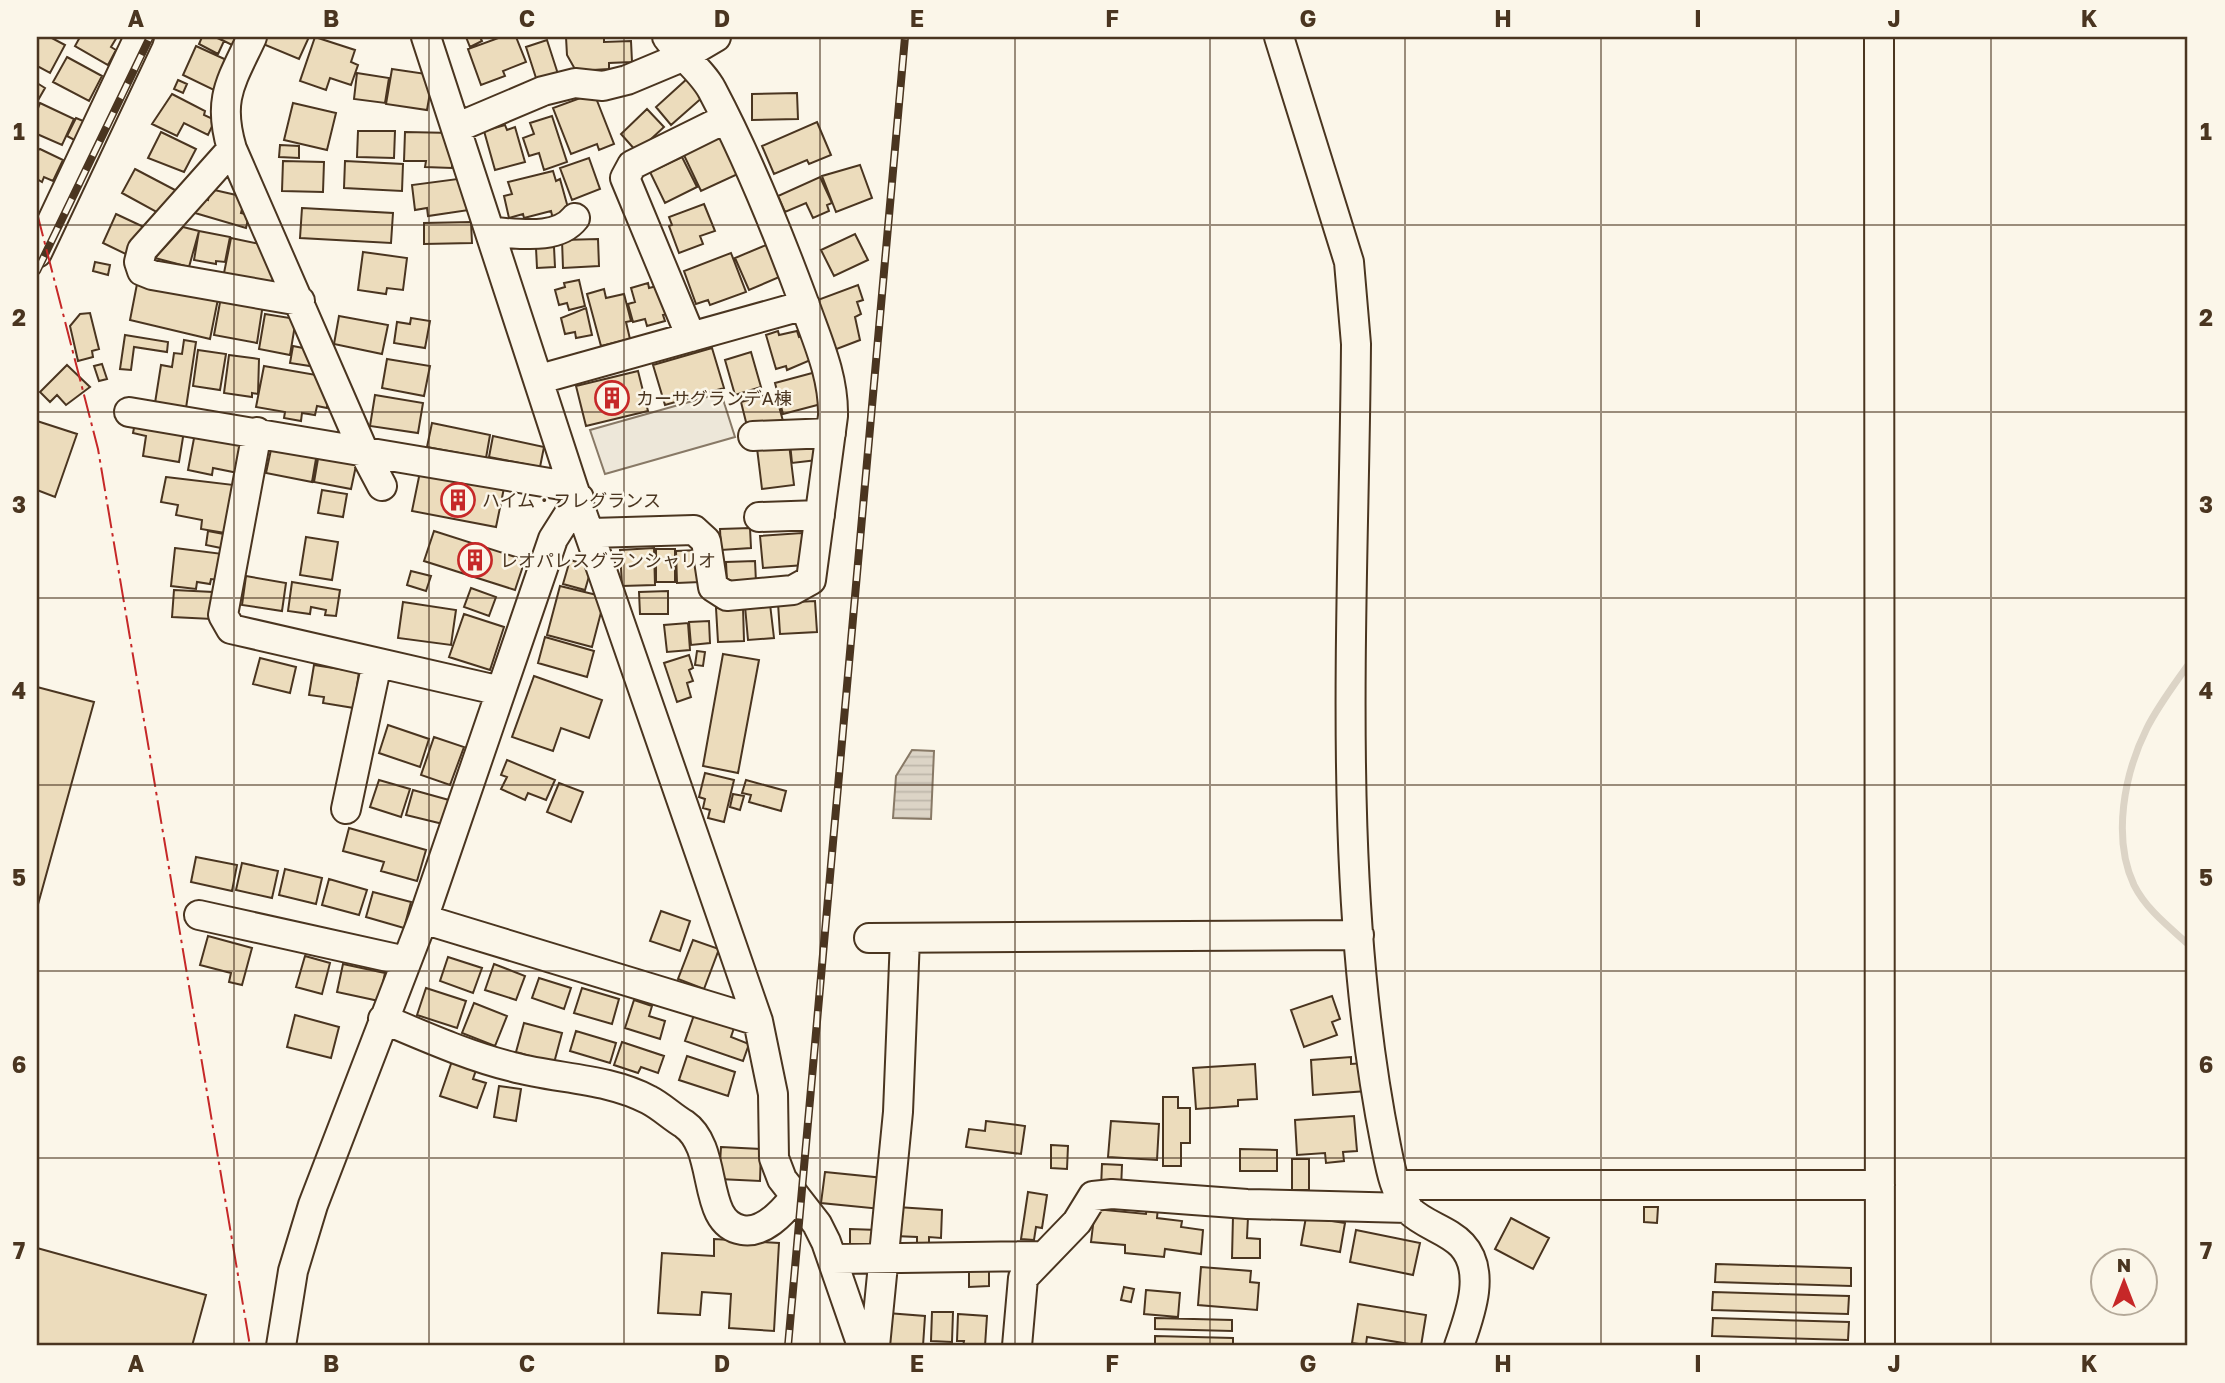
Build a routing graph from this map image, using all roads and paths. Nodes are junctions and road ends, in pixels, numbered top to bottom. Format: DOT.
graph roads {
  1 [pos="139,37"];
  2 [pos="252,37"];
  3 [pos="426,37"];
  4 [pos="716,37"];
  5 [pos="1279,37"];
  6 [pos="1879,37"];
  7 [pos="675,47"];
  8 [pos="725,119"];
  9 [pos="456,128"];
  10 [pos="232,149"];
  11 [pos="575,218"];
  12 [pos="491,232"];
  13 [pos="37,253"];
  14 [pos="300,301"];
  15 [pos="805,305"];
  16 [pos="691,337"];
  17 [pos="540,379"];
  18 [pos="129,412"];
  19 [pos="257,432"];
  20 [pos="831,433"];
  21 [pos="753,436"];
  22 [pos="364,452"];
  23 [pos="382,486"];
  24 [pos="576,493"];
  25 [pos="820,516"];
  26 [pos="759,517"];
  27 [pos="592,533"];
  28 [pos="377,663"];
  29 [pos="501,691"];
  30 [pos="346,810"];
  31 [pos="198,915"];
  32 [pos="423,919"];
  33 [pos="1359,935"];
  34 [pos="905,938"];
  35 [pos="869,939"];
  36 [pos="406,961"];
  37 [pos="383,1019"];
  38 [pos="758,1021"];
  39 [pos="1880,1185"];
  40 [pos="1402,1196"];
  41 [pos="794,1198"];
  42 [pos="1041,1256"];
  43 [pos="884,1258"];
  44 [pos="834,1259"];
  45 [pos="281,1346"];
  46 [pos="862,1346"];
  47 [pos="875,1346"];
  48 [pos="1017,1346"];
  49 [pos="1459,1346"];
  50 [pos="1880,1346"];
  1 -- 13 [label="street"];
  2 -- 10 [label="street"];
  3 -- 9 [label="street"];
  4 -- 7 [label="street"];
  5 -- 33 [label="street"];
  6 -- 39 [label="street"];
  7 -- 8 [label="street"];
  7 -- 9 [label="street"];
  8 -- 15 [label="street"];
  8 -- 16 [label="street"];
  9 -- 12 [label="street"];
  10 -- 14 [label="street"];
  10 -- 14 [label="street"];
  11 -- 12 [label="street"];
  12 -- 17 [label="street"];
  14 -- 22 [label="street"];
  15 -- 16 [label="street"];
  15 -- 20 [label="street"];
  16 -- 17 [label="street"];
  17 -- 24 [label="street"];
  18 -- 19 [label="street"];
  19 -- 22 [label="street"];
  19 -- 28 [label="street"];
  20 -- 21 [label="street"];
  20 -- 25 [label="street"];
  22 -- 23 [label="street"];
  22 -- 24 [label="street"];
  24 -- 27 [label="street"];
  24 -- 29 [label="street"];
  25 -- 26 [label="street"];
  25 -- 27 [label="street"];
  27 -- 38 [label="street"];
  28 -- 29 [label="street"];
  28 -- 30 [label="street"];
  29 -- 32 [label="street"];
  31 -- 36 [label="street"];
  32 -- 36 [label="street"];
  32 -- 38 [label="street"];
  33 -- 34 [label="street"];
  33 -- 40 [label="street"];
  34 -- 35 [label="street"];
  34 -- 43 [label="street"];
  36 -- 37 [label="street"];
  37 -- 41 [label="street"];
  37 -- 45 [label="street"];
  38 -- 41 [label="street"];
  39 -- 40 [label="street"];
  39 -- 50 [label="street"];
  40 -- 42 [label="street"];
  40 -- 49 [label="street"];
  41 -- 44 [label="street"];
  42 -- 43 [label="street"];
  42 -- 48 [label="street"];
  43 -- 44 [label="street"];
  43 -- 47 [label="street"];
  44 -- 46 [label="street"];
}
